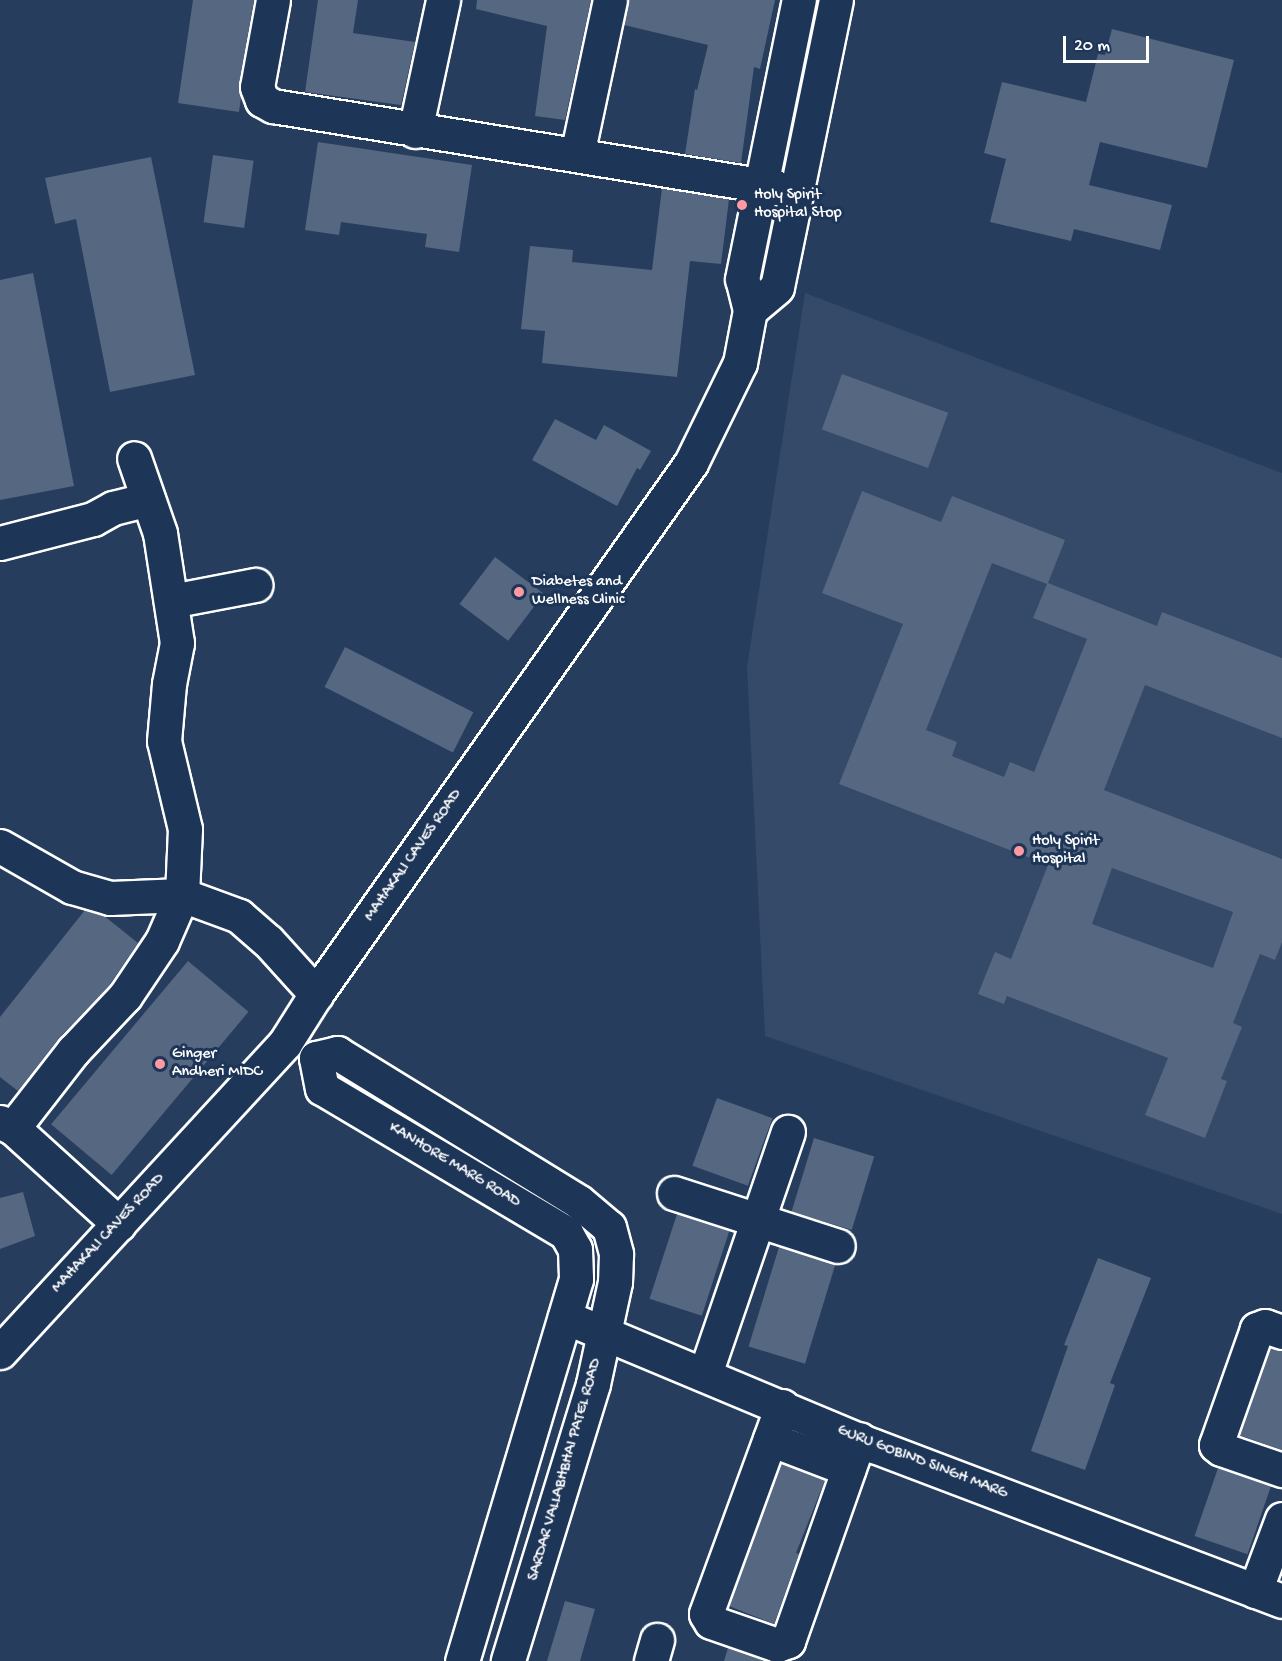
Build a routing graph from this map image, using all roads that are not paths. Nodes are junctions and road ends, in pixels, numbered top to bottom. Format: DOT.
graph roads {
  1 [pos="273,0"];
  2 [pos="443,0"];
  3 [pos="610,0"];
  4 [pos="799,0"];
  5 [pos="836,0"];
  6 [pos="416,131"];
  7 [pos="577,155"];
  8 [pos="759,185"];
  9 [pos="796,191"];
  10 [pos="750,310"];
  11 [pos="134,458"];
  12 [pos="148,499"];
  13 [pos="0,543"];
  14 [pos="255,585"];
  15 [pos="171,601"];
  16 [pos="0,846"];
  17 [pos="182,895"];
  18 [pos="316,994"];
  19 [pos="285,1043"];
  20 [pos="316,1058"];
  21 [pos="6,1125"];
  22 [pos="788,1132"];
  23 [pos="674,1193"];
  24 [pos="758,1219"];
  25 [pos="119,1224"];
  26 [pos="838,1246"];
  27 [pos="565,1317"];
  28 [pos="604,1332"];
  29 [pos="1282,1332"];
  30 [pos="0,1352"];
  31 [pos="705,1374"];
  32 [pos="782,1406"];
  33 [pos="770,1439"];
  34 [pos="859,1439"];
  35 [pos="848,1469"];
  36 [pos="1282,1470"];
  37 [pos="1282,1520"];
  38 [pos="1269,1596"];
  39 [pos="462,1661"];
  40 [pos="508,1661"];
  1 -- 6 [label="street"];
  2 -- 6 [label="street"];
  3 -- 7 [label="street"];
  4 -- 8 [label="street, MAHAKALI CAVES ROAD"];
  5 -- 9 [label="street"];
  6 -- 7 [label="street"];
  7 -- 8 [label="street"];
  8 -- 9 [label="street"];
  8 -- 10 [label="street, MAHAKALI CAVES ROAD"];
  9 -- 10 [label="street"];
  10 -- 18 [label="street, MAHAKALI CAVES ROAD"];
  11 -- 12 [label="street"];
  12 -- 13 [label="street"];
  12 -- 15 [label="street"];
  14 -- 15 [label="street"];
  15 -- 17 [label="street"];
  16 -- 17 [label="street"];
  17 -- 18 [label="street"];
  17 -- 21 [label="street"];
  18 -- 19 [label="street, MAHAKALI CAVES ROAD"];
  19 -- 20 [label="street"];
  19 -- 25 [label="street, MAHAKALI CAVES ROAD"];
  20 -- 27 [label="street, KANHORE MARG ROAD"];
  20 -- 28 [label="street, SARDAR VALLABHBHAI PATEL ROAD"];
  21 -- 25 [label="street"];
  22 -- 24 [label="street"];
  23 -- 24 [label="street"];
  24 -- 26 [label="street"];
  24 -- 31 [label="street"];
  25 -- 30 [label="street, MAHAKALI CAVES ROAD"];
  27 -- 28 [label="street, GURU GOBIND SINGH MARG"];
  27 -- 39 [label="street"];
  28 -- 31 [label="street, GURU GOBIND SINGH MARG"];
  28 -- 40 [label="street, SARDAR VALLABHBHAI PATEL ROAD"];
  29 -- 36 [label="street"];
  31 -- 32 [label="street, GURU GOBIND SINGH MARG"];
  32 -- 33 [label="street"];
  32 -- 34 [label="street, GURU GOBIND SINGH MARG"];
  33 -- 35 [label="street"];
  33 -- 35 [label="street"];
  34 -- 35 [label="street"];
  34 -- 38 [label="street, GURU GOBIND SINGH MARG"];
  37 -- 38 [label="street"];
}
